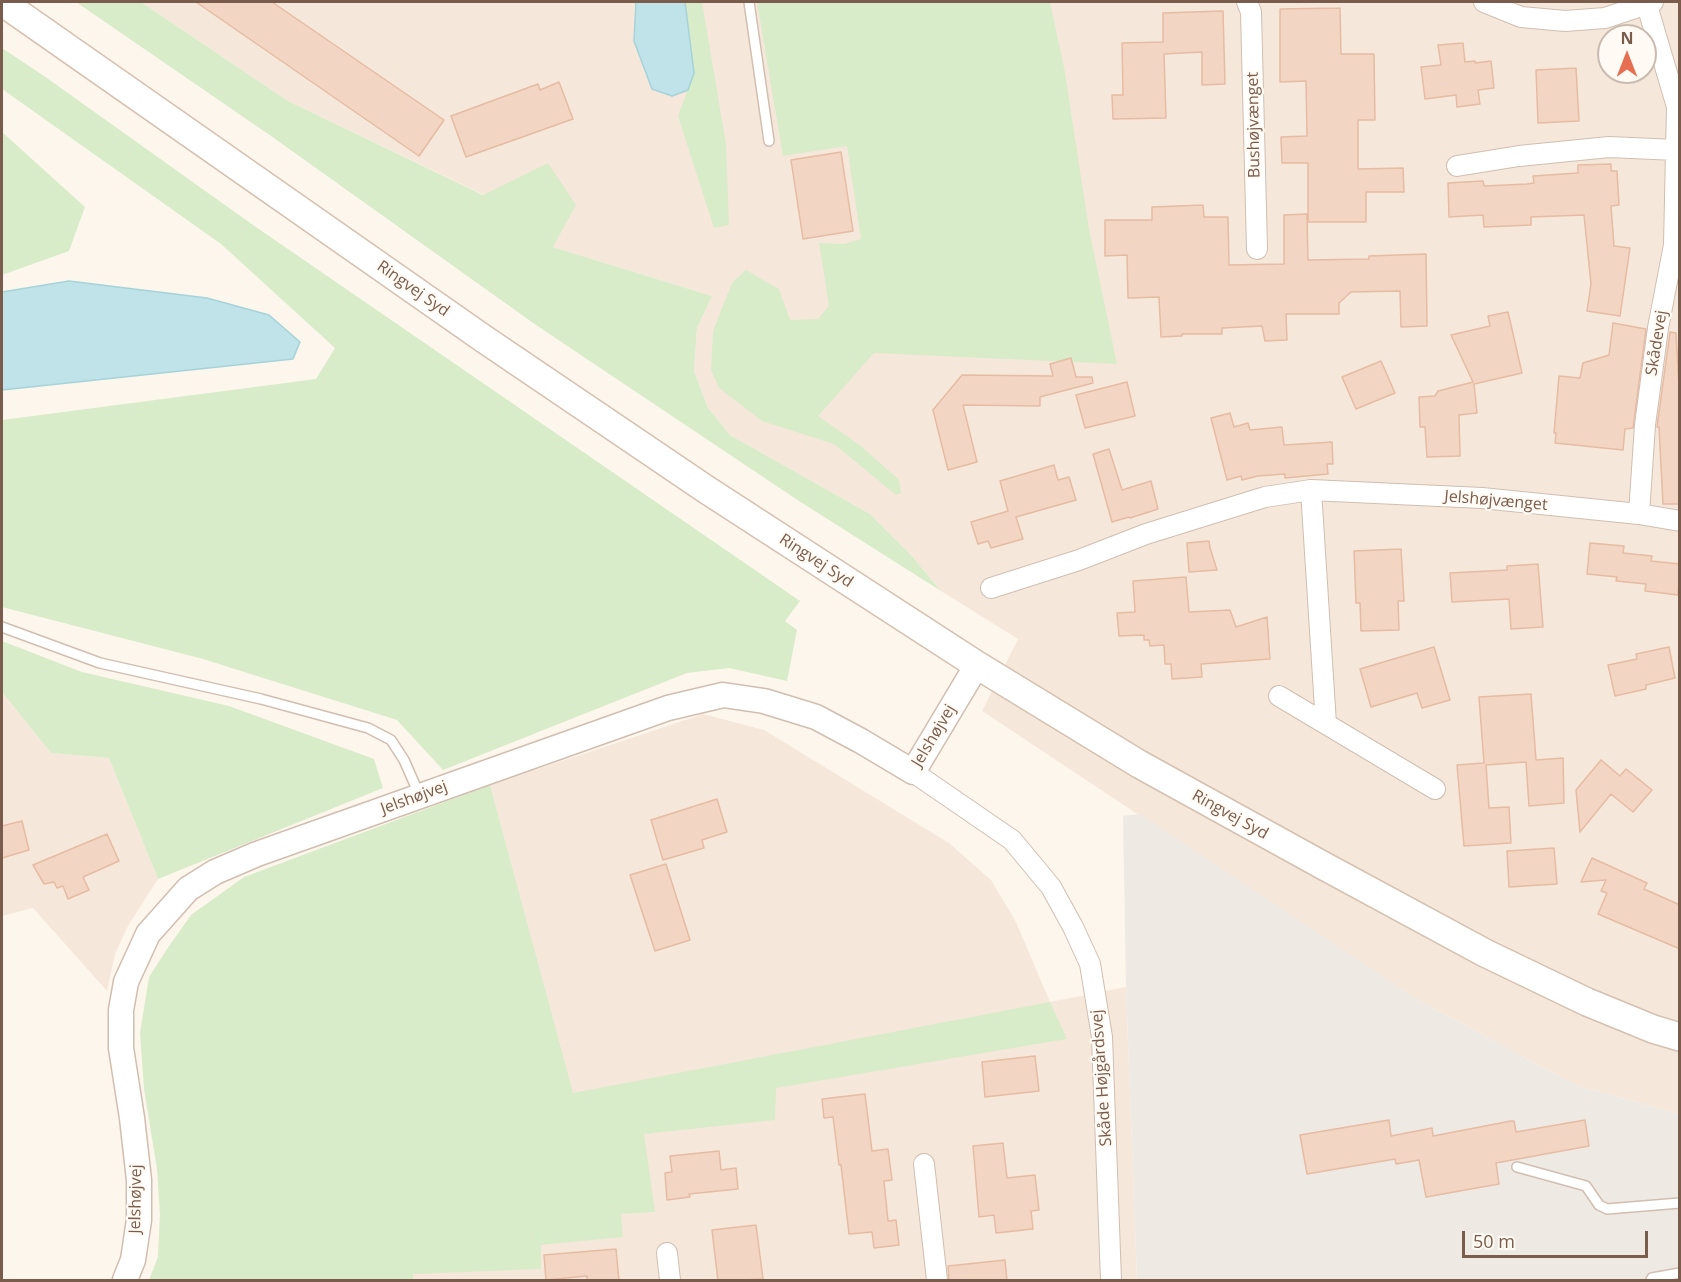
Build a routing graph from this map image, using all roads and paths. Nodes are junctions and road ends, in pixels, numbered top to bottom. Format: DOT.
graph roads {
  1 [pos="2,2"];
  2 [pos="749,2"];
  3 [pos="1247,2"];
  4 [pos="1484,2"];
  5 [pos="1649,2"];
  6 [pos="769,141"];
  7 [pos="1676,150"];
  8 [pos="1457,166"];
  9 [pos="1678,172"];
  10 [pos="1257,249"];
  11 [pos="1311,490"];
  12 [pos="1639,514"];
  13 [pos="1680,521"];
  14 [pos="991,588"];
  15 [pos="2,627"];
  16 [pos="977,665"];
  17 [pos="1279,696"];
  18 [pos="1326,724"];
  19 [pos="913,772"];
  20 [pos="1435,789"];
  21 [pos="420,796"];
  22 [pos="1680,1038"];
  23 [pos="924,1164"];
  24 [pos="1517,1167"];
  25 [pos="1680,1203"];
  26 [pos="667,1253"];
  27 [pos="1680,1273"];
  28 [pos="124,1281"];
  29 [pos="670,1281"];
  30 [pos="937,1281"];
  31 [pos="1111,1281"];
  32 [pos="1651,1281"];
  1 -- 16 [label="main road, Ringvej Syd"];
  2 -- 6 [label="lane"];
  3 -- 10 [label="street, Bushøjvænget"];
  4 -- 5 [label="street"];
  5 -- 7 [label="street, Skådevej"];
  7 -- 8 [label="street"];
  7 -- 9 [label="street, Skådevej"];
  9 -- 12 [label="street, Skådevej"];
  11 -- 12 [label="street, Jelshøjvænget"];
  11 -- 14 [label="street, Jelshøjvænget"];
  11 -- 18 [label="street"];
  12 -- 13 [label="street, Jelshøjvænget"];
  15 -- 21 [label="lane"];
  16 -- 19 [label="street, Jelshøjvej"];
  16 -- 22 [label="main road, Ringvej Syd"];
  17 -- 18 [label="street"];
  18 -- 20 [label="street"];
  19 -- 21 [label="street, Jelshøjvej"];
  19 -- 31 [label="street, Skåde Højgårdsvej"];
  21 -- 28 [label="street, Jelshøjvej"];
  23 -- 30 [label="street"];
  24 -- 25 [label="lane"];
  26 -- 29 [label="street"];
  27 -- 32 [label="lane"];
}
